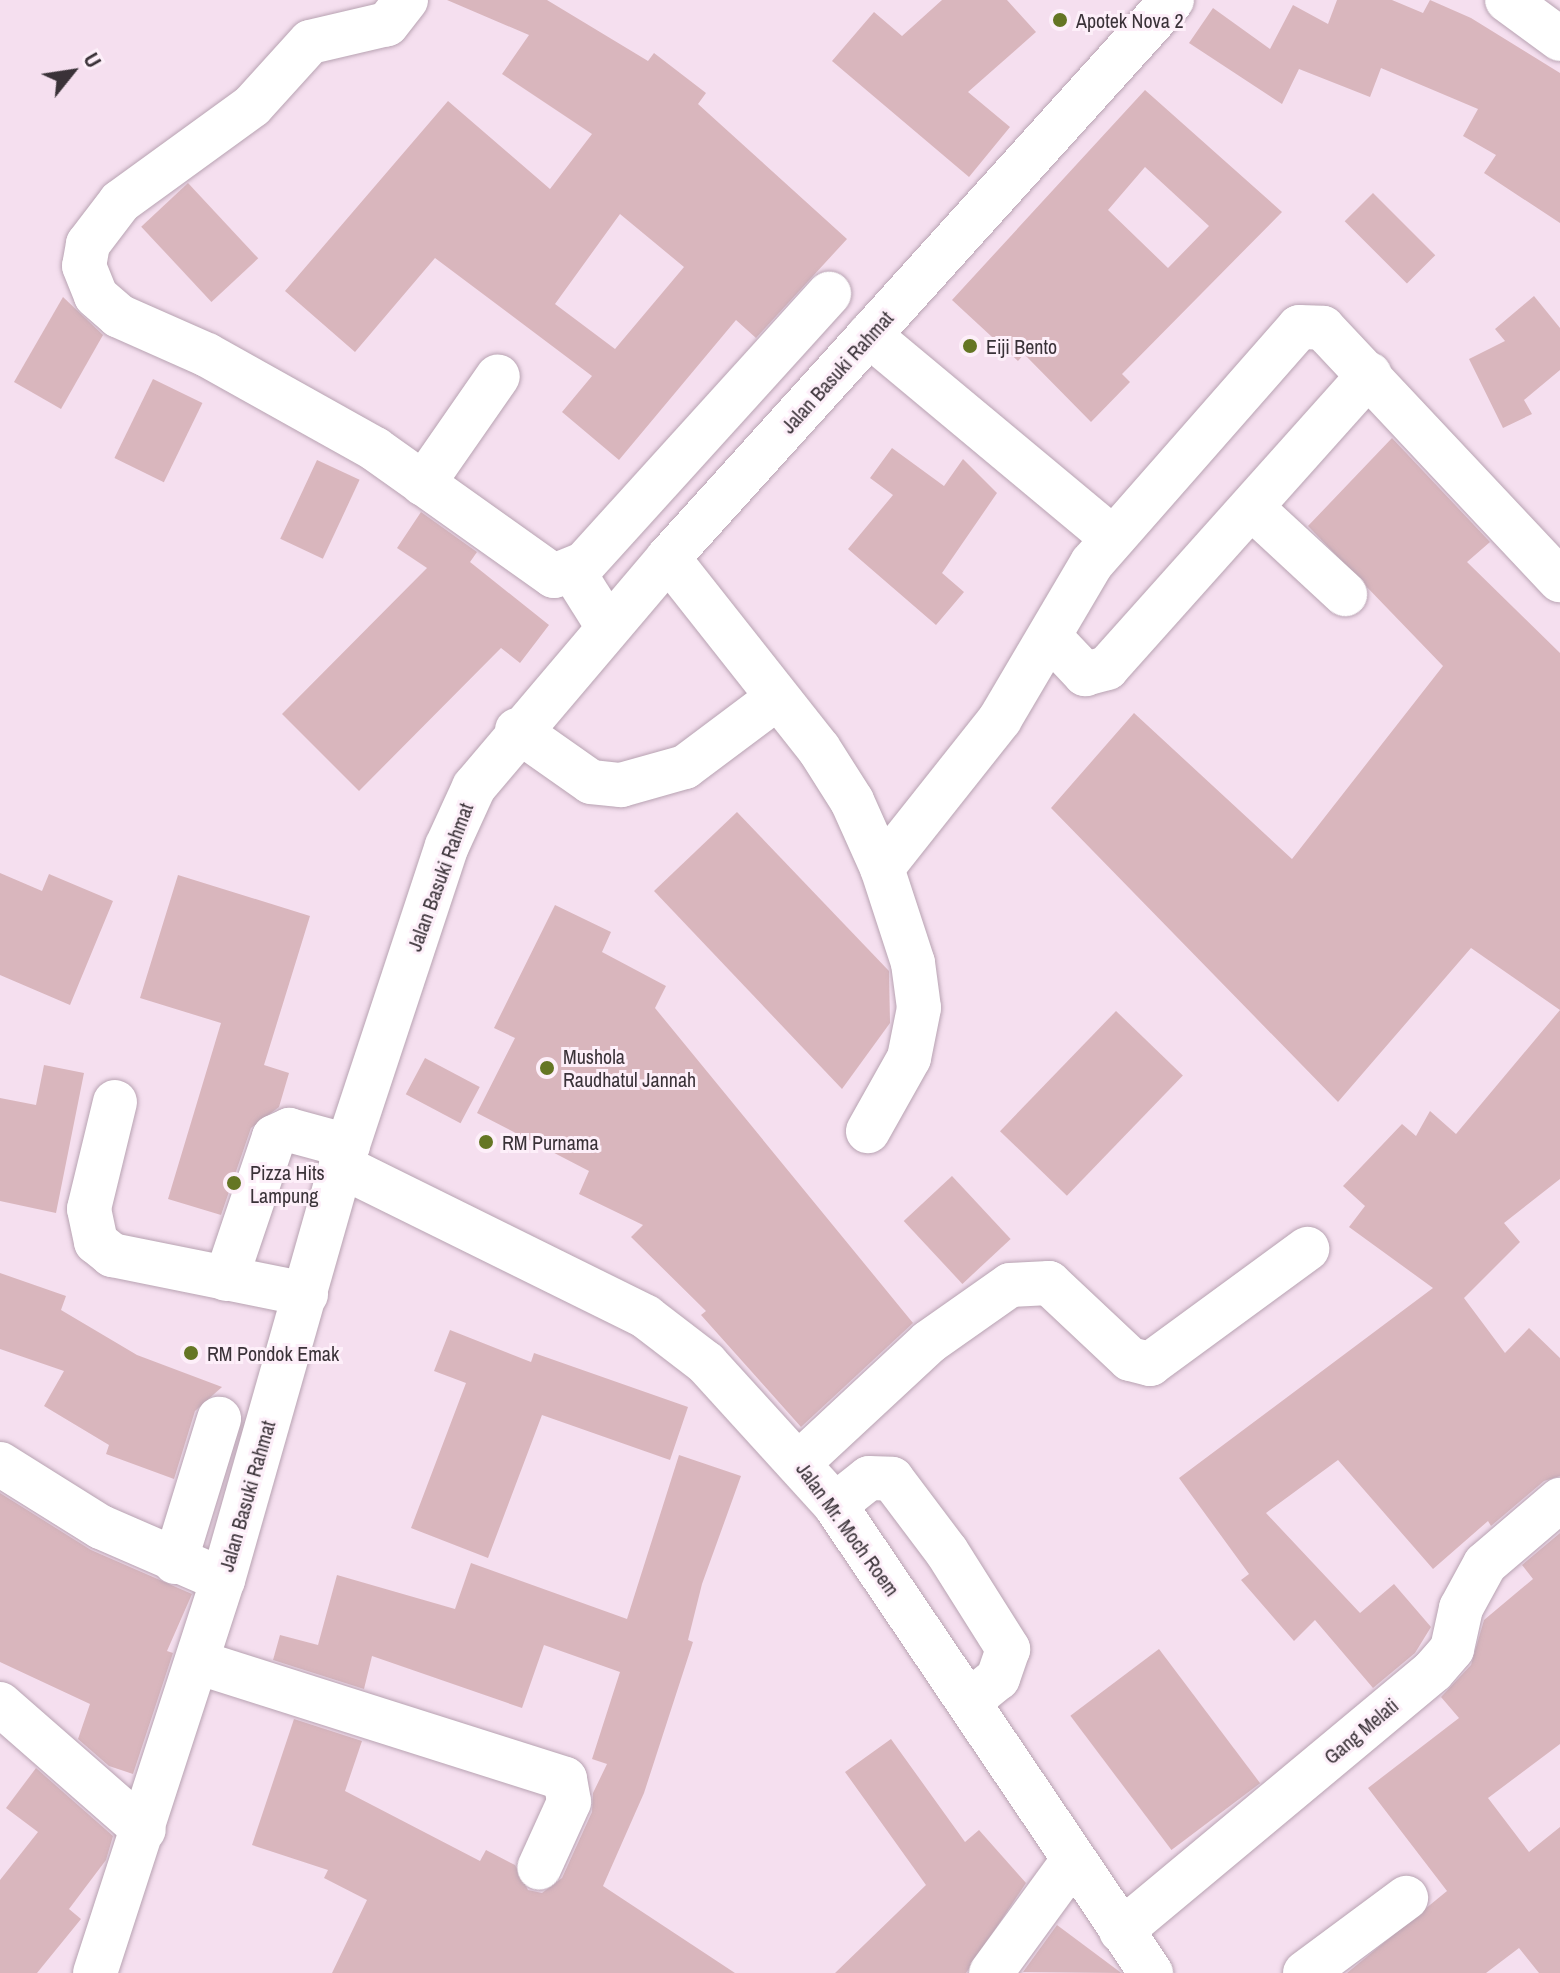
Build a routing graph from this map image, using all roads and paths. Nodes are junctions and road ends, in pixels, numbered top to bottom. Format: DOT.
graph roads {
  1 [pos="406,0"];
  2 [pos="1172,0"];
  3 [pos="1507,0"];
  4 [pos="1560,39"];
  5 [pos="829,294"];
  6 [pos="869,335"];
  7 [pos="1370,374"];
  8 [pos="498,376"];
  9 [pos="734,399"];
  10 [pos="780,436"];
  11 [pos="423,484"];
  12 [pos="1252,508"];
  13 [pos="1113,538"];
  14 [pos="668,558"];
  15 [pos="574,573"];
  16 [pos="1560,580"];
  17 [pos="1345,594"];
  18 [pos="608,627"];
  19 [pos="1051,638"];
  20 [pos="776,699"];
  21 [pos="517,730"];
  22 [pos="882,868"];
  23 [pos="115,1102"];
  24 [pos="868,1131"];
  25 [pos="345,1156"];
  26 [pos="1307,1249"];
  27 [pos="226,1279"];
  28 [pos="306,1294"];
  29 [pos="219,1419"];
  30 [pos="800,1462"];
  31 [pos="0,1464"];
  32 [pos="1560,1500"];
  33 [pos="835,1505"];
  34 [pos="175,1562"];
  35 [pos="223,1580"];
  36 [pos="197,1662"];
  37 [pos="970,1701"];
  38 [pos="0,1704"];
  39 [pos="144,1830"];
  40 [pos="1072,1862"];
  41 [pos="539,1868"];
  42 [pos="1406,1898"];
  43 [pos="1121,1931"];
  44 [pos="95,1973"];
  45 [pos="991,1973"];
  46 [pos="1151,1973"];
  47 [pos="1305,1973"];
  1 -- 11 [label="street"];
  2 -- 6 [label="street, Jalan Basuki Rahmat"];
  3 -- 4 [label="street"];
  5 -- 9 [label="street"];
  6 -- 10 [label="street, Jalan Basuki Rahmat"];
  6 -- 13 [label="street"];
  7 -- 12 [label="street"];
  7 -- 13 [label="street"];
  7 -- 16 [label="street"];
  8 -- 11 [label="street"];
  9 -- 10 [label="street"];
  9 -- 15 [label="street"];
  10 -- 14 [label="street, Jalan Basuki Rahmat"];
  11 -- 15 [label="street"];
  12 -- 17 [label="street"];
  12 -- 19 [label="street"];
  13 -- 19 [label="street"];
  14 -- 18 [label="street, Jalan Basuki Rahmat"];
  14 -- 20 [label="street"];
  15 -- 18 [label="street"];
  18 -- 21 [label="street, Jalan Basuki Rahmat"];
  19 -- 22 [label="street"];
  20 -- 21 [label="street"];
  20 -- 22 [label="street"];
  21 -- 25 [label="street, Jalan Basuki Rahmat"];
  22 -- 24 [label="street"];
  23 -- 27 [label="street"];
  25 -- 27 [label="street, Jalan Mr. Moch Roem"];
  25 -- 28 [label="street, Jalan Basuki Rahmat"];
  25 -- 30 [label="street, Jalan Mr. Moch Roem"];
  26 -- 30 [label="street"];
  27 -- 28 [label="street"];
  28 -- 35 [label="street, Jalan Basuki Rahmat"];
  29 -- 34 [label="street"];
  30 -- 33 [label="street, Jalan Mr. Moch Roem"];
  31 -- 34 [label="street"];
  32 -- 43 [label="street, Gang Melati"];
  33 -- 37 [label="street, Jalan Mr. Moch Roem"];
  33 -- 37 [label="street"];
  34 -- 35 [label="street"];
  35 -- 36 [label="street, Jalan Basuki Rahmat"];
  36 -- 39 [label="street, Jalan Basuki Rahmat"];
  36 -- 41 [label="street"];
  37 -- 40 [label="street, Jalan Mr. Moch Roem"];
  38 -- 39 [label="street"];
  39 -- 44 [label="street, Jalan Basuki Rahmat"];
  40 -- 43 [label="street, Jalan Mr. Moch Roem"];
  40 -- 45 [label="street"];
  42 -- 47 [label="street"];
  43 -- 46 [label="street, Jalan Mr. Moch Roem"];
}
